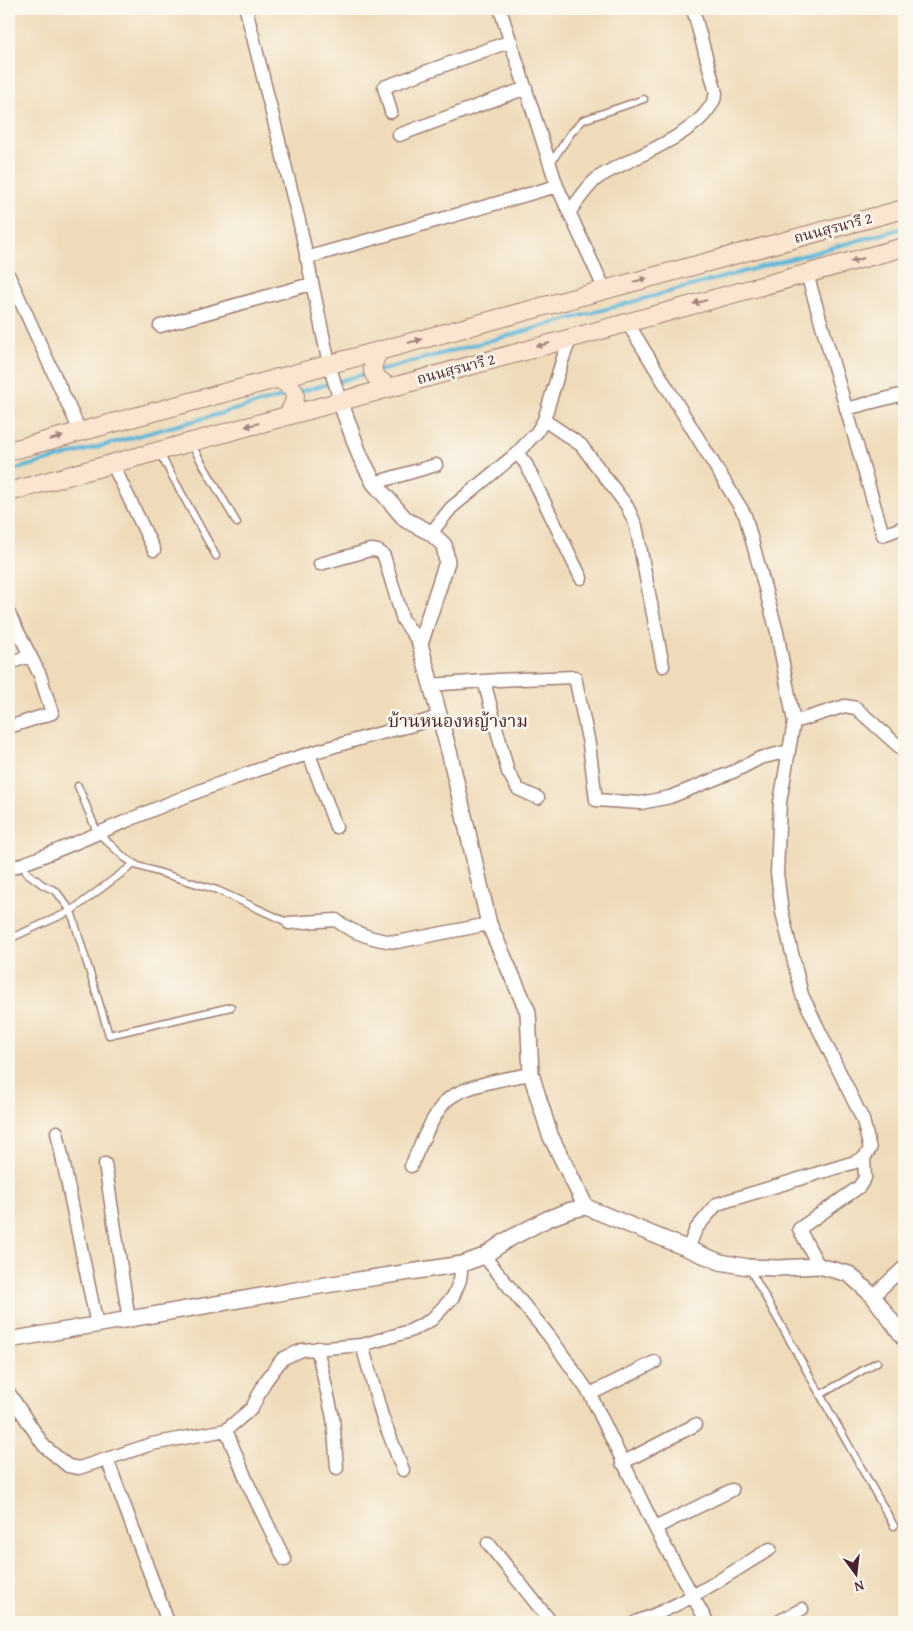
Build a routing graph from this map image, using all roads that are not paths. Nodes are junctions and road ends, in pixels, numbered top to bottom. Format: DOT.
graph roads {
  1 [pos="246,9"];
  2 [pos="500,9"];
  3 [pos="693,9"];
  4 [pos="511,41"];
  5 [pos="526,88"];
  6 [pos="644,99"];
  7 [pos="391,112"];
  8 [pos="398,135"];
  9 [pos="550,164"];
  10 [pos="558,186"];
  11 [pos="904,209"];
  12 [pos="569,213"];
  13 [pos="904,247"];
  14 [pos="306,258"];
  15 [pos="807,274"];
  16 [pos="9,276"];
  17 [pos="311,284"];
  18 [pos="605,290"];
  19 [pos="626,322"];
  20 [pos="160,326"];
  21 [pos="571,337"];
  22 [pos="377,356"];
  23 [pos="330,369"];
  24 [pos="282,381"];
  25 [pos="384,384"];
  26 [pos="904,394"];
  27 [pos="338,396"];
  28 [pos="291,409"];
  29 [pos="846,409"];
  30 [pos="544,420"];
  31 [pos="80,431"];
  32 [pos="189,442"];
  33 [pos="158,450"];
  34 [pos="9,451"];
  35 [pos="517,453"];
  36 [pos="112,463"];
  37 [pos="436,465"];
  38 [pos="374,484"];
  39 [pos="9,492"];
  40 [pos="237,523"];
  41 [pos="904,527"];
  42 [pos="430,533"];
  43 [pos="154,550"];
  44 [pos="216,556"];
  45 [pos="320,564"];
  46 [pos="581,578"];
  47 [pos="9,614"];
  48 [pos="420,644"];
  49 [pos="30,656"];
  50 [pos="9,663"];
  51 [pos="663,666"];
  52 [pos="484,681"];
  53 [pos="430,685"];
  54 [pos="439,716"];
  55 [pos="794,722"];
  56 [pos="9,727"];
  57 [pos="904,749"];
  58 [pos="789,751"];
  59 [pos="309,754"];
  60 [pos="78,786"];
  61 [pos="538,798"];
  62 [pos="336,827"];
  63 [pos="98,832"];
  64 [pos="22,864"];
  65 [pos="134,864"];
  66 [pos="9,868"];
  67 [pos="71,911"];
  68 [pos="290,923"];
  69 [pos="490,924"];
  70 [pos="9,939"];
  71 [pos="231,1007"];
  72 [pos="531,1074"];
  73 [pos="57,1132"];
  74 [pos="864,1158"];
  75 [pos="105,1164"];
  76 [pos="411,1166"];
  77 [pos="586,1207"];
  78 [pos="688,1249"];
  79 [pos="484,1256"];
  80 [pos="462,1264"];
  81 [pos="819,1266"];
  82 [pos="904,1266"];
  83 [pos="748,1268"];
  84 [pos="873,1296"];
  85 [pos="129,1320"];
  86 [pos="97,1325"];
  87 [pos="904,1338"];
  88 [pos="9,1340"];
  89 [pos="362,1345"];
  90 [pos="317,1348"];
  91 [pos="656,1362"];
  92 [pos="877,1362"];
  93 [pos="9,1393"];
  94 [pos="590,1394"];
  95 [pos="820,1395"];
  96 [pos="695,1425"];
  97 [pos="226,1430"];
  98 [pos="106,1459"];
  99 [pos="622,1463"];
  100 [pos="337,1468"];
  101 [pos="403,1470"];
  102 [pos="732,1490"];
  103 [pos="894,1526"];
  104 [pos="655,1528"];
  105 [pos="488,1543"];
  106 [pos="770,1550"];
  107 [pos="286,1560"];
  108 [pos="692,1596"];
  109 [pos="802,1609"];
  110 [pos="168,1622"];
  111 [pos="551,1622"];
  112 [pos="636,1622"];
  113 [pos="707,1622"];
  114 [pos="778,1622"];
  1 -- 14 [label="street"];
  2 -- 4 [label="street"];
  3 -- 12 [label="street"];
  4 -- 5 [label="street"];
  4 -- 7 [label="street"];
  5 -- 8 [label="street"];
  5 -- 9 [label="street"];
  6 -- 9 [label="lane"];
  9 -- 10 [label="street"];
  10 -- 12 [label="street"];
  10 -- 14 [label="street"];
  18 -- 11 [label="main road, ถนนสุรนารี 2, one-way"];
  12 -- 18 [label="street"];
  13 -- 15 [label="main road, ถนนสุรนารี 2, one-way"];
  14 -- 17 [label="street"];
  15 -- 19 [label="main road, ถนนสุรนารี 2, one-way"];
  15 -- 29 [label="street"];
  16 -- 31 [label="street"];
  17 -- 20 [label="street"];
  17 -- 23 [label="street"];
  22 -- 18 [label="main road, ถนนสุรนารี 2, one-way"];
  19 -- 21 [label="main road, ถนนสุรนารี 2"];
  19 -- 55 [label="street"];
  21 -- 25 [label="main road, ถนนสุรนารี 2, one-way"];
  21 -- 30 [label="street"];
  22 -- 23 [label="main road, ถนนสุรนารี 2"];
  22 -- 25 [label="main road"];
  23 -- 24 [label="main road, ถนนสุรนารี 2"];
  23 -- 27 [label="street"];
  24 -- 28 [label="main road"];
  24 -- 31 [label="main road, ถนนสุรนารี 2"];
  25 -- 27 [label="main road, ถนนสุรนารี 2"];
  26 -- 29 [label="street"];
  27 -- 28 [label="main road, ถนนสุรนารี 2"];
  27 -- 38 [label="street"];
  28 -- 32 [label="main road, ถนนสุรนารี 2, one-way"];
  29 -- 41 [label="street"];
  30 -- 35 [label="street"];
  30 -- 51 [label="street"];
  34 -- 31 [label="main road, ถนนสุรนารี 2, one-way"];
  32 -- 33 [label="main road, ถนนสุรนารี 2"];
  32 -- 40 [label="lane"];
  33 -- 36 [label="main road, ถนนสุรนารี 2"];
  33 -- 44 [label="lane"];
  35 -- 42 [label="street"];
  35 -- 46 [label="street"];
  36 -- 39 [label="main road, ถนนสุรนารี 2"];
  36 -- 43 [label="street"];
  37 -- 38 [label="street"];
  38 -- 42 [label="street"];
  42 -- 48 [label="street"];
  45 -- 48 [label="street"];
  47 -- 49 [label="street"];
  48 -- 53 [label="street"];
  49 -- 50 [label="street"];
  49 -- 56 [label="street"];
  52 -- 53 [label="street"];
  52 -- 58 [label="street"];
  52 -- 61 [label="street"];
  53 -- 54 [label="street"];
  54 -- 59 [label="street"];
  54 -- 69 [label="street"];
  55 -- 57 [label="street"];
  55 -- 58 [label="street"];
  58 -- 74 [label="street"];
  59 -- 62 [label="street"];
  59 -- 63 [label="street"];
  60 -- 63 [label="lane"];
  63 -- 64 [label="street"];
  63 -- 65 [label="lane"];
  64 -- 66 [label="street"];
  64 -- 67 [label="lane"];
  65 -- 67 [label="lane"];
  65 -- 68 [label="lane"];
  67 -- 70 [label="lane"];
  67 -- 71 [label="lane"];
  68 -- 69 [label="street"];
  69 -- 72 [label="street"];
  72 -- 76 [label="street"];
  72 -- 77 [label="street"];
  73 -- 86 [label="street"];
  74 -- 78 [label="street"];
  74 -- 81 [label="street"];
  75 -- 85 [label="street"];
  77 -- 78 [label="street"];
  77 -- 79 [label="street"];
  78 -- 83 [label="street"];
  79 -- 80 [label="street"];
  79 -- 94 [label="street"];
  80 -- 85 [label="street"];
  80 -- 89 [label="street"];
  81 -- 83 [label="street"];
  81 -- 84 [label="street"];
  82 -- 84 [label="street"];
  83 -- 95 [label="lane"];
  84 -- 87 [label="street"];
  85 -- 86 [label="street"];
  86 -- 88 [label="street"];
  89 -- 90 [label="street"];
  89 -- 101 [label="street"];
  90 -- 97 [label="street"];
  90 -- 100 [label="street"];
  91 -- 94 [label="street"];
  92 -- 95 [label="lane"];
  93 -- 98 [label="street"];
  94 -- 99 [label="street"];
  95 -- 103 [label="lane"];
  96 -- 99 [label="street"];
  97 -- 98 [label="street"];
  97 -- 107 [label="street"];
  98 -- 110 [label="street"];
  99 -- 104 [label="street"];
  102 -- 104 [label="street"];
  104 -- 108 [label="street"];
  105 -- 111 [label="street"];
  106 -- 108 [label="street"];
  108 -- 112 [label="street"];
  108 -- 113 [label="street"];
  109 -- 114 [label="street"];
}
